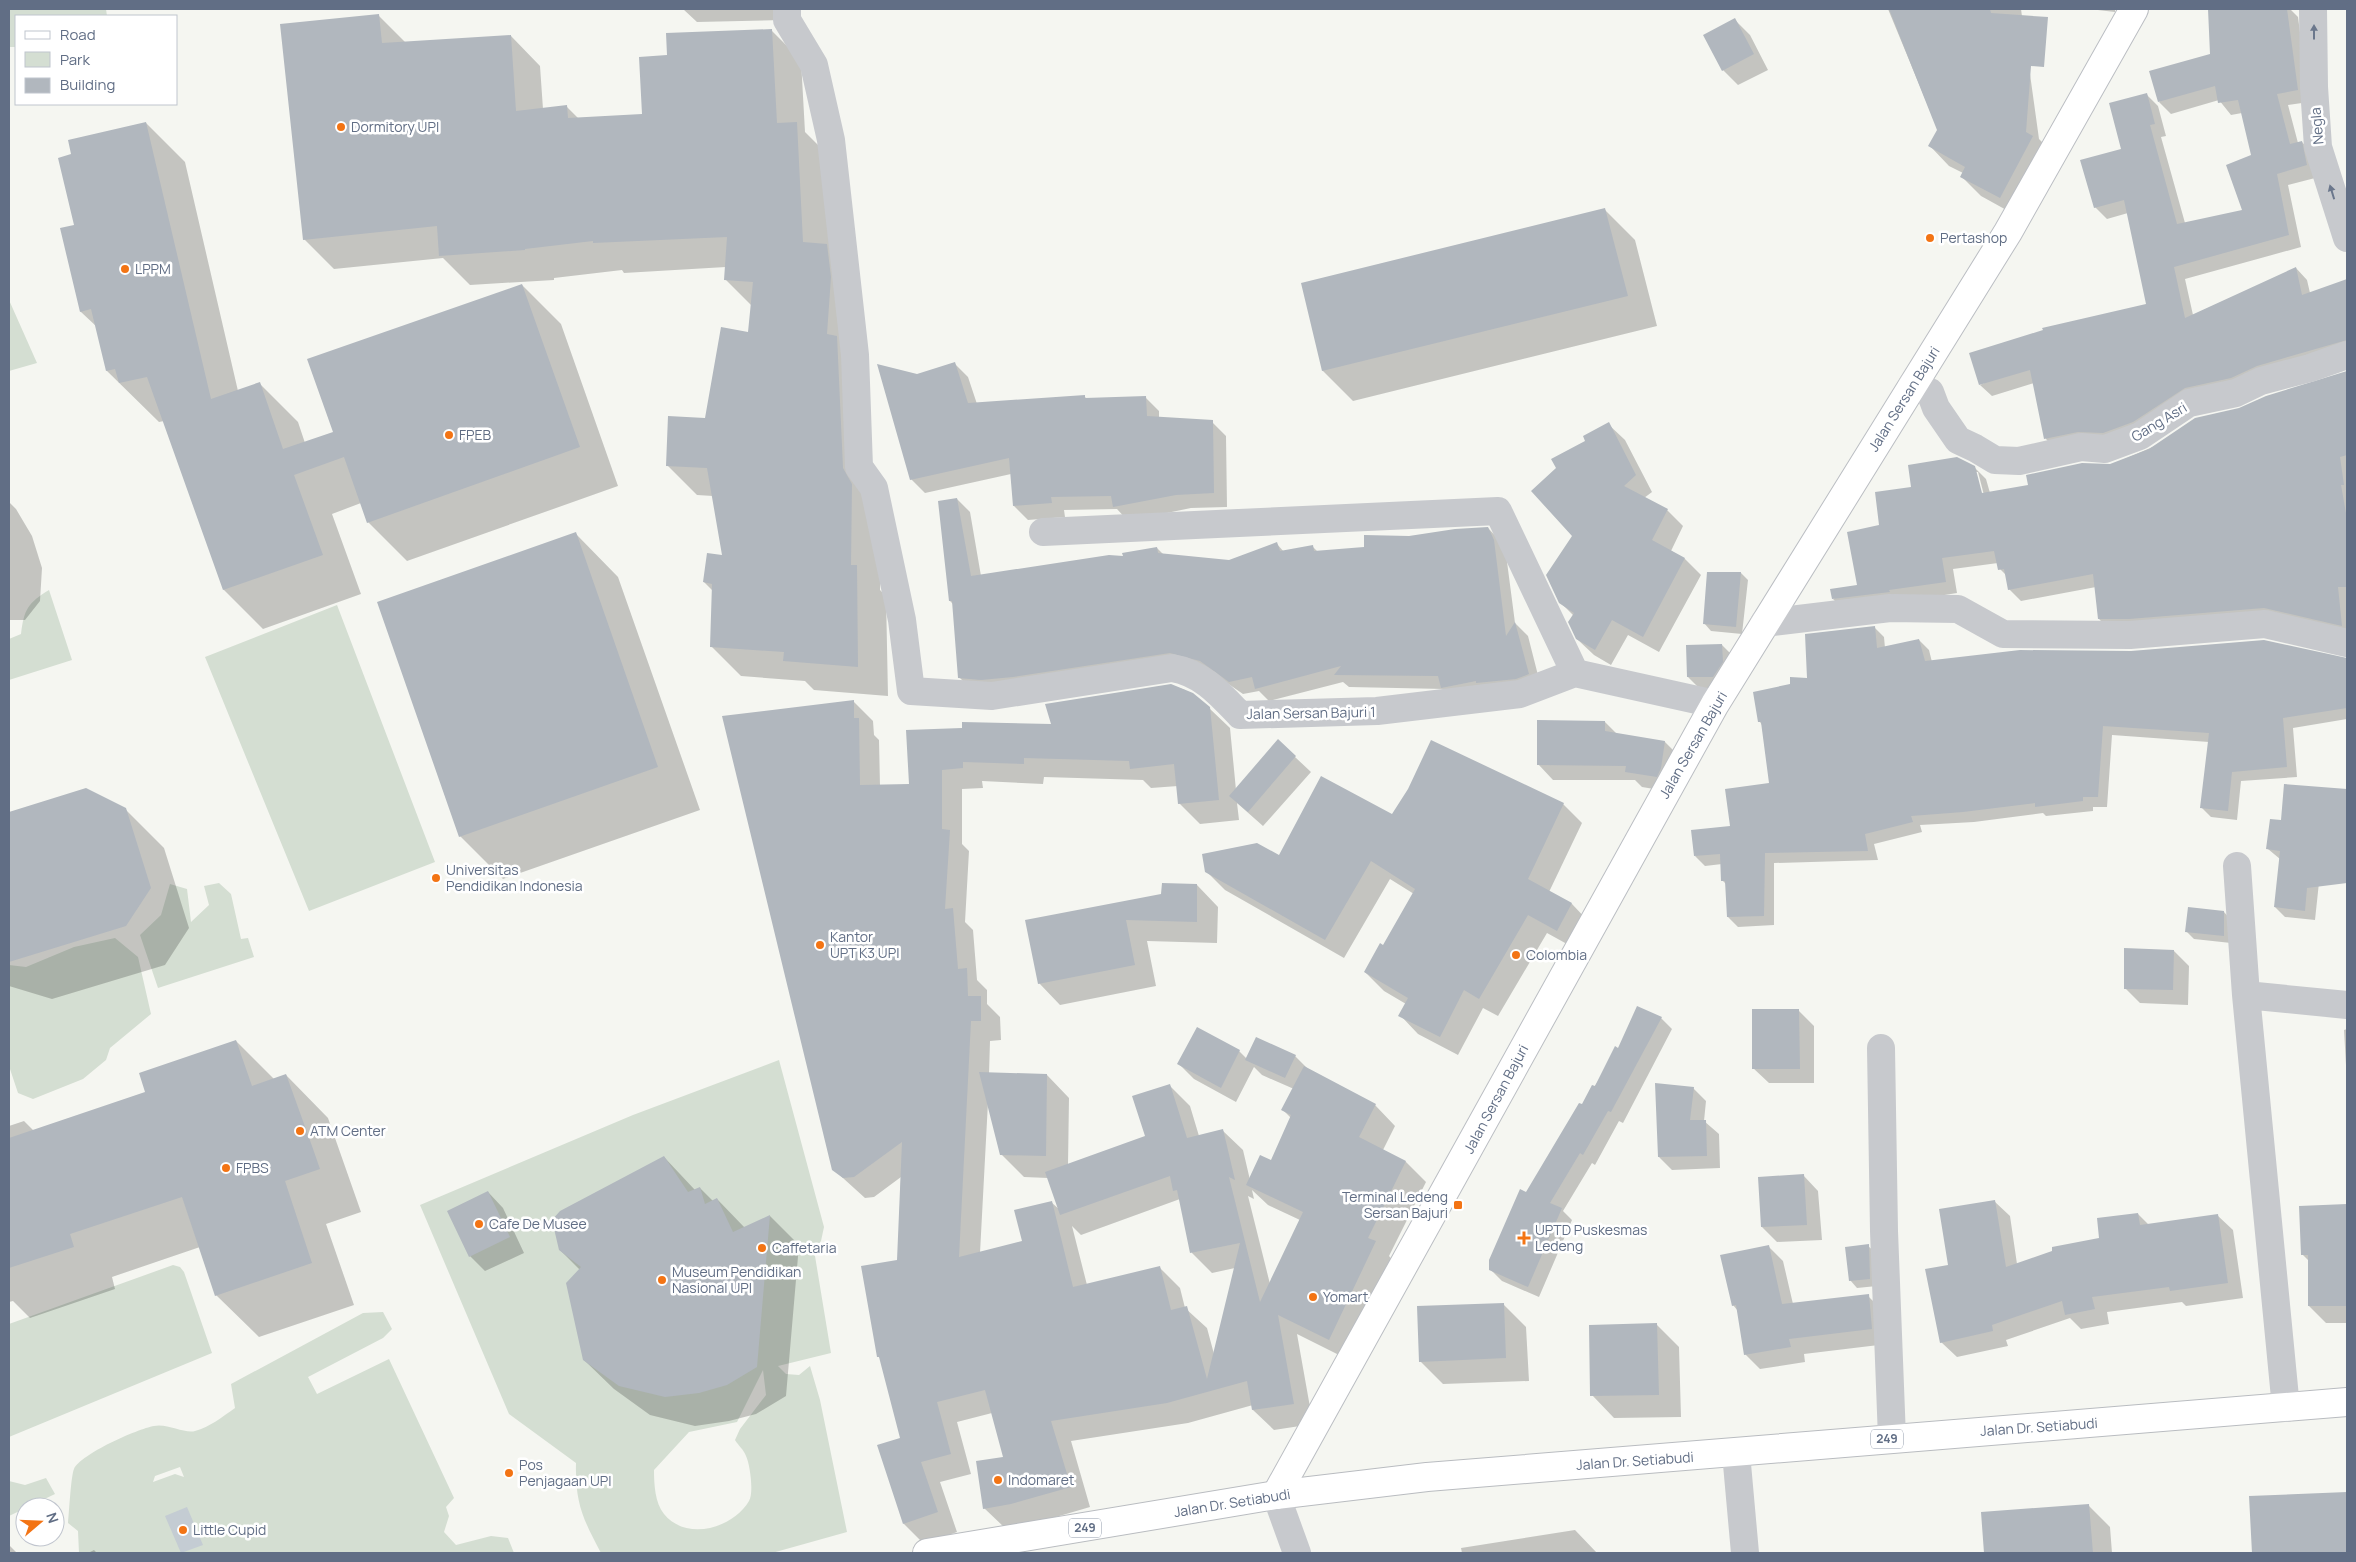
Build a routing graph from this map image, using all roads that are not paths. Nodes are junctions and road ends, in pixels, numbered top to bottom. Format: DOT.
graph roads {
  1 [pos="787,9"];
  2 [pos="2134,9"];
  3 [pos="2313,9"];
  4 [pos="2347,238"];
  5 [pos="2347,355"];
  6 [pos="1912,385"];
  7 [pos="1043,532"];
  8 [pos="1764,623"];
  9 [pos="2347,642"];
  10 [pos="1575,673"];
  11 [pos="1715,704"];
  12 [pos="2237,866"];
  13 [pos="2246,995"];
  14 [pos="2347,1005"];
  15 [pos="1881,1048"];
  16 [pos="2347,1402"];
  17 [pos="2286,1408"];
  18 [pos="1892,1438"];
  19 [pos="1736,1453"];
  20 [pos="1276,1495"];
  21 [pos="927,1553"];
  22 [pos="1297,1553"];
  23 [pos="1745,1553"];
  1 -- 10 [label="street, Jalan Sersan Bajuri 1"];
  2 -- 6 [label="main road, Jalan Sersan Bajuri"];
  4 -- 3 [label="street, Negla, one-way"];
  5 -- 6 [label="street, Gang Asri"];
  6 -- 8 [label="main road, Jalan Sersan Bajuri"];
  7 -- 10 [label="street"];
  8 -- 9 [label="street"];
  8 -- 11 [label="main road, Jalan Sersan Bajuri"];
  10 -- 11 [label="street"];
  11 -- 20 [label="main road, Jalan Sersan Bajuri"];
  12 -- 13 [label="street"];
  13 -- 14 [label="street"];
  13 -- 17 [label="street"];
  15 -- 18 [label="street"];
  16 -- 17 [label="main road, Jalan Dr. Setiabudi / 249"];
  17 -- 18 [label="main road, Jalan Dr. Setiabudi / 249"];
  18 -- 19 [label="main road, Jalan Dr. Setiabudi / 249"];
  19 -- 20 [label="main road, Jalan Dr. Setiabudi / 249"];
  19 -- 23 [label="street"];
  20 -- 21 [label="main road, Jalan Dr. Setiabudi / 249"];
  20 -- 22 [label="street"];
}
